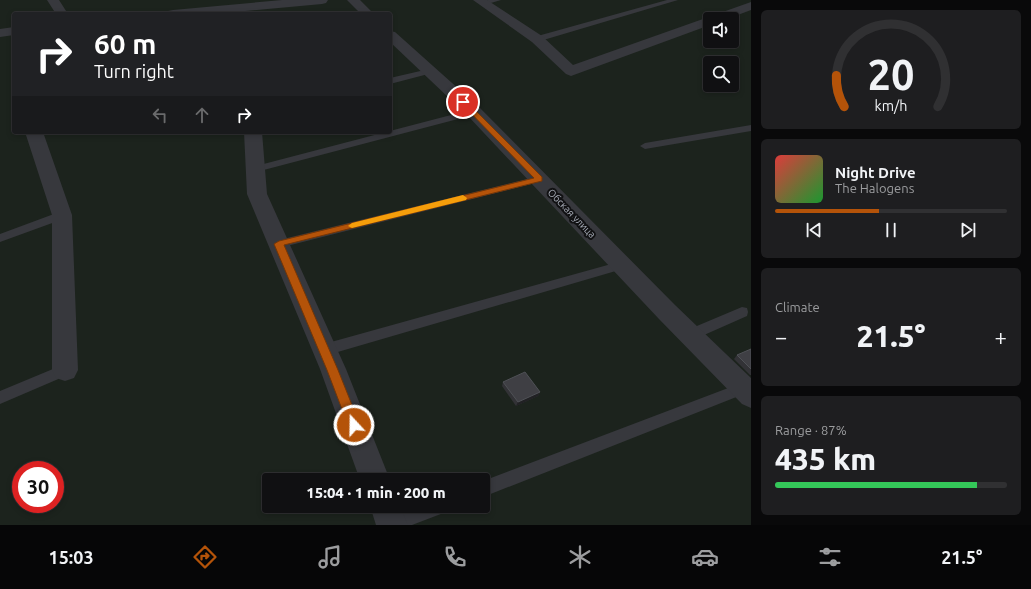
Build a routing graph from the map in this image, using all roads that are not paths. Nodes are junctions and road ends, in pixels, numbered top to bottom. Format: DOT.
graph roads {
  1 [pos="53,0"];
  2 [pos="353,0"];
  3 [pos="674,0"];
  4 [pos="736,0"];
  5 [pos="318,1"];
  6 [pos="487,1"];
  7 [pos="751,5"];
  8 [pos="61,12"];
  9 [pos="195,12"];
  10 [pos="302,12"];
  11 [pos="366,12"];
  12 [pos="733,12"];
  13 [pos="703,24"];
  14 [pos="12,31"];
  15 [pos="0,33"];
  16 [pos="392,36"];
  17 [pos="537,39"];
  18 [pos="429,71"];
  19 [pos="392,80"];
  20 [pos="474,112"];
  21 [pos="751,128"];
  22 [pos="392,133"];
  23 [pos="35,134"];
  24 [pos="253,134"];
  25 [pos="390,134"];
  26 [pos="644,146"];
  27 [pos="256,169"];
  28 [pos="539,179"];
  29 [pos="62,215"];
  30 [pos="0,238"];
  31 [pos="279,244"];
  32 [pos="622,265"];
  33 [pos="742,312"];
  34 [pos="690,335"];
  35 [pos="324,350"];
  36 [pos="65,370"];
  37 [pos="747,392"];
  38 [pos="0,398"];
  39 [pos="372,473"];
  40 [pos="490,486"];
  41 [pos="415,513"];
  42 [pos="390,520"];
  1 -- 8 [label="street"];
  2 -- 11 [label="street"];
  3 -- 17 [label="lane"];
  4 -- 7 [label="street"];
  5 -- 9 [label="street"];
  5 -- 10 [label="street"];
  6 -- 17 [label="street"];
  7 -- 12 [label="street"];
  13 -- 17 [label="street"];
  14 -- 15 [label="street"];
  16 -- 18 [label="street, Обская улица"];
  18 -- 19 [label="lane"];
  18 -- 20 [label="street, Обская улица"];
  20 -- 22 [label="lane"];
  20 -- 28 [label="street, Обская улица"];
  21 -- 26 [label="lane"];
  23 -- 29 [label="street"];
  24 -- 27 [label="street"];
  25 -- 27 [label="lane"];
  27 -- 31 [label="street"];
  28 -- 31 [label="lane"];
  28 -- 32 [label="street, Обская улица"];
  29 -- 30 [label="lane"];
  29 -- 36 [label="street"];
  31 -- 35 [label="street"];
  32 -- 34 [label="street, Обская улица"];
  32 -- 35 [label="lane"];
  33 -- 34 [label="lane"];
  34 -- 37 [label="street, Обская улица"];
  35 -- 39 [label="street"];
  36 -- 38 [label="lane"];
  37 -- 40 [label="lane"];
  41 -- 42 [label="lane"];
}
